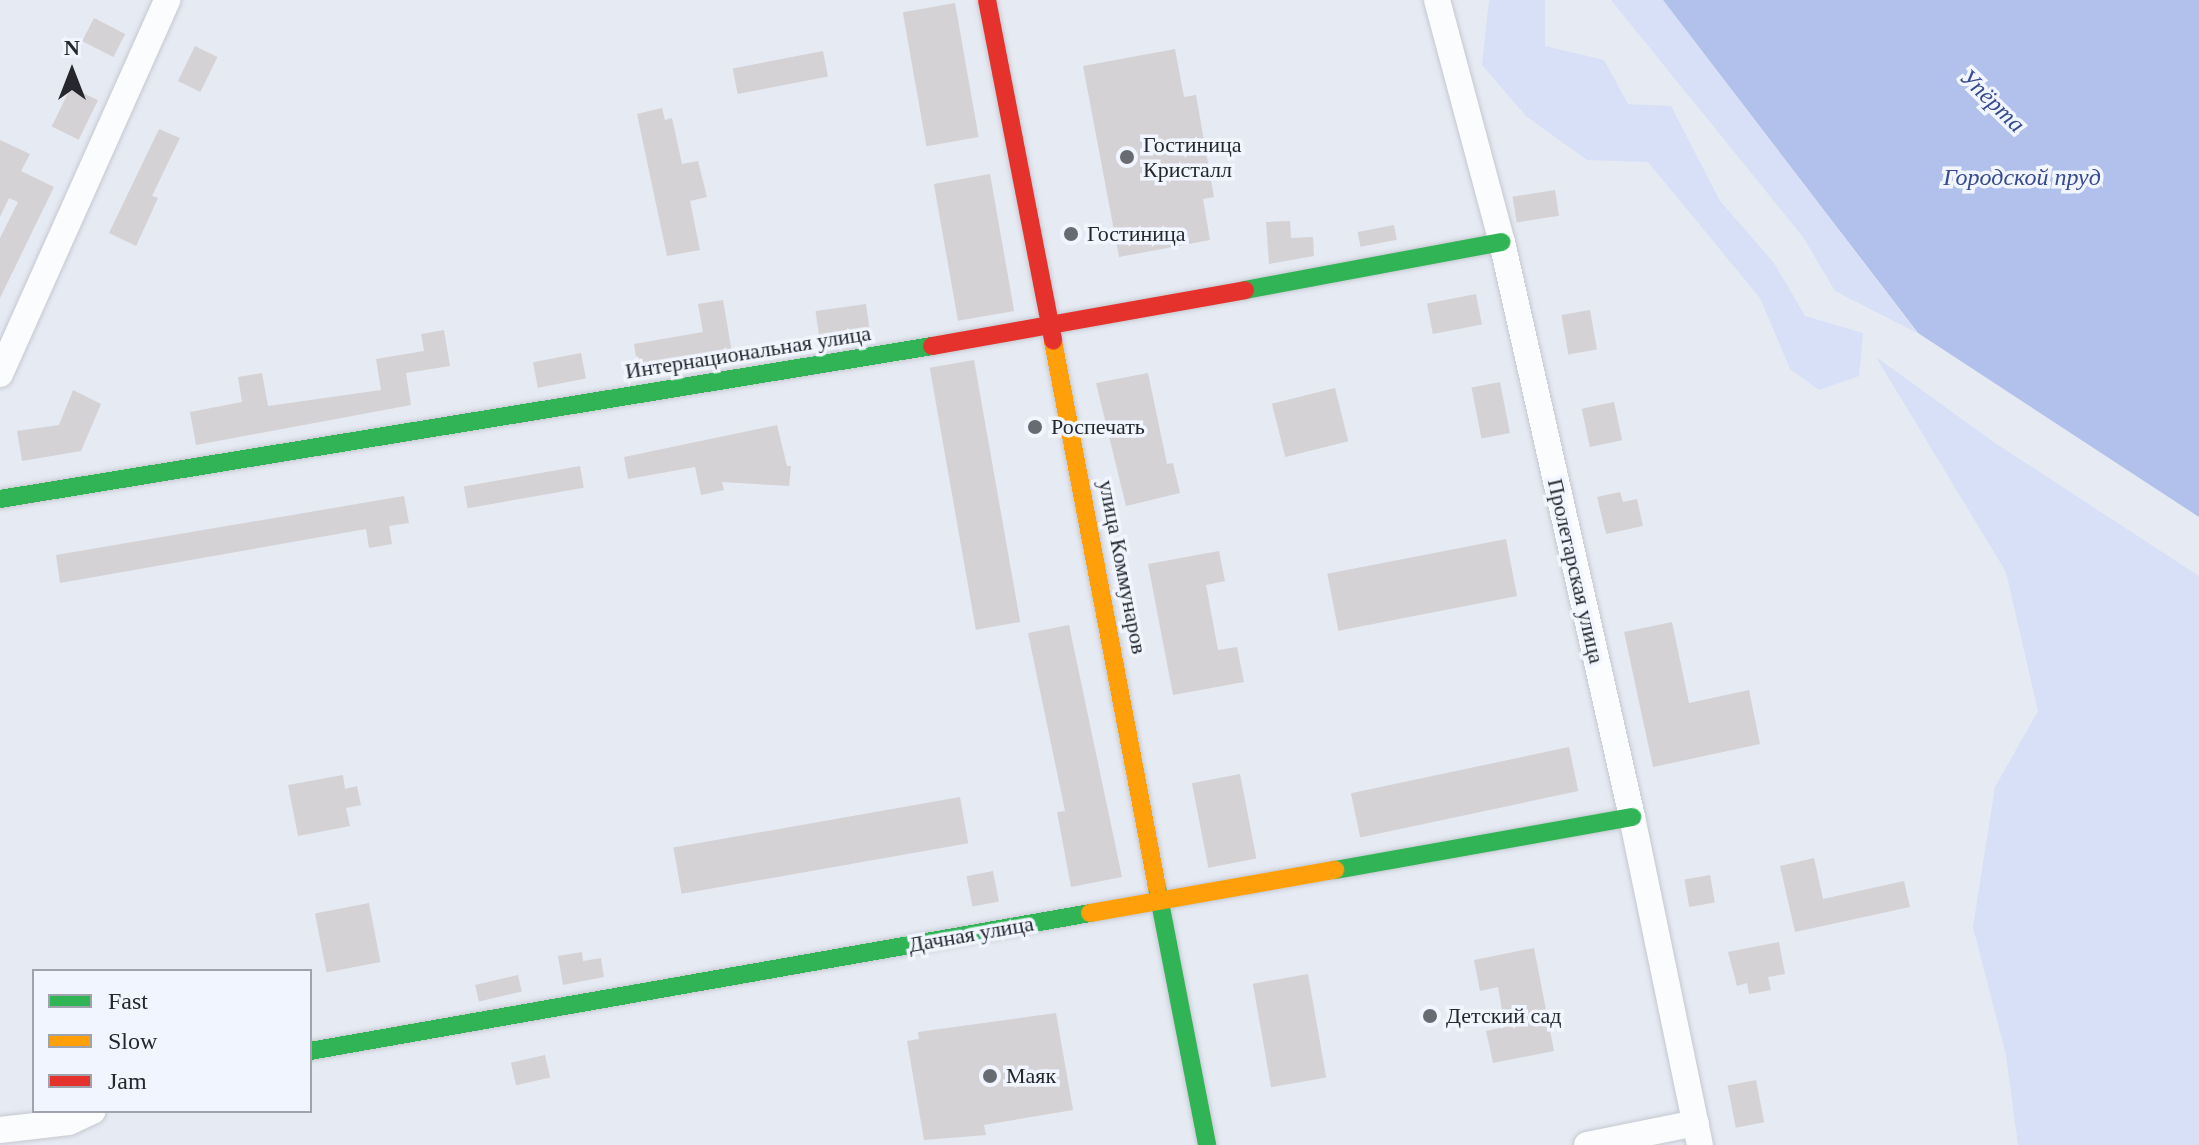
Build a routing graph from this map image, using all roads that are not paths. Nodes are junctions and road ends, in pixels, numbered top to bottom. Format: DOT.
graph roads {
  1 [pos="167,0"];
  2 [pos="987,0"];
  3 [pos="1437,0"];
  4 [pos="1502,242"];
  5 [pos="1051,326"];
  6 [pos="0,374"];
  7 [pos="0,499"];
  8 [pos="1632,817"];
  9 [pos="1164,899"];
  10 [pos="312,1051"];
  11 [pos="89,1113"];
  12 [pos="0,1130"];
  13 [pos="1698,1134"];
  14 [pos="1207,1145"];
  15 [pos="1587,1145"];
  1 -- 6 [label="street"];
  2 -- 5 [label="street, улица Коммунаров"];
  3 -- 4 [label="street, Пролетарская улица"];
  4 -- 5 [label="street, Интернациональная улица"];
  4 -- 8 [label="street, Пролетарская улица"];
  5 -- 7 [label="street, Интернациональная улица"];
  5 -- 9 [label="street, улица Коммунаров"];
  8 -- 9 [label="street, Дачная улица"];
  8 -- 13 [label="street, Пролетарская улица"];
  9 -- 10 [label="street, Дачная улица"];
  9 -- 14 [label="street, улица Коммунаров"];
  11 -- 12 [label="street"];
  13 -- 15 [label="street"];
}
